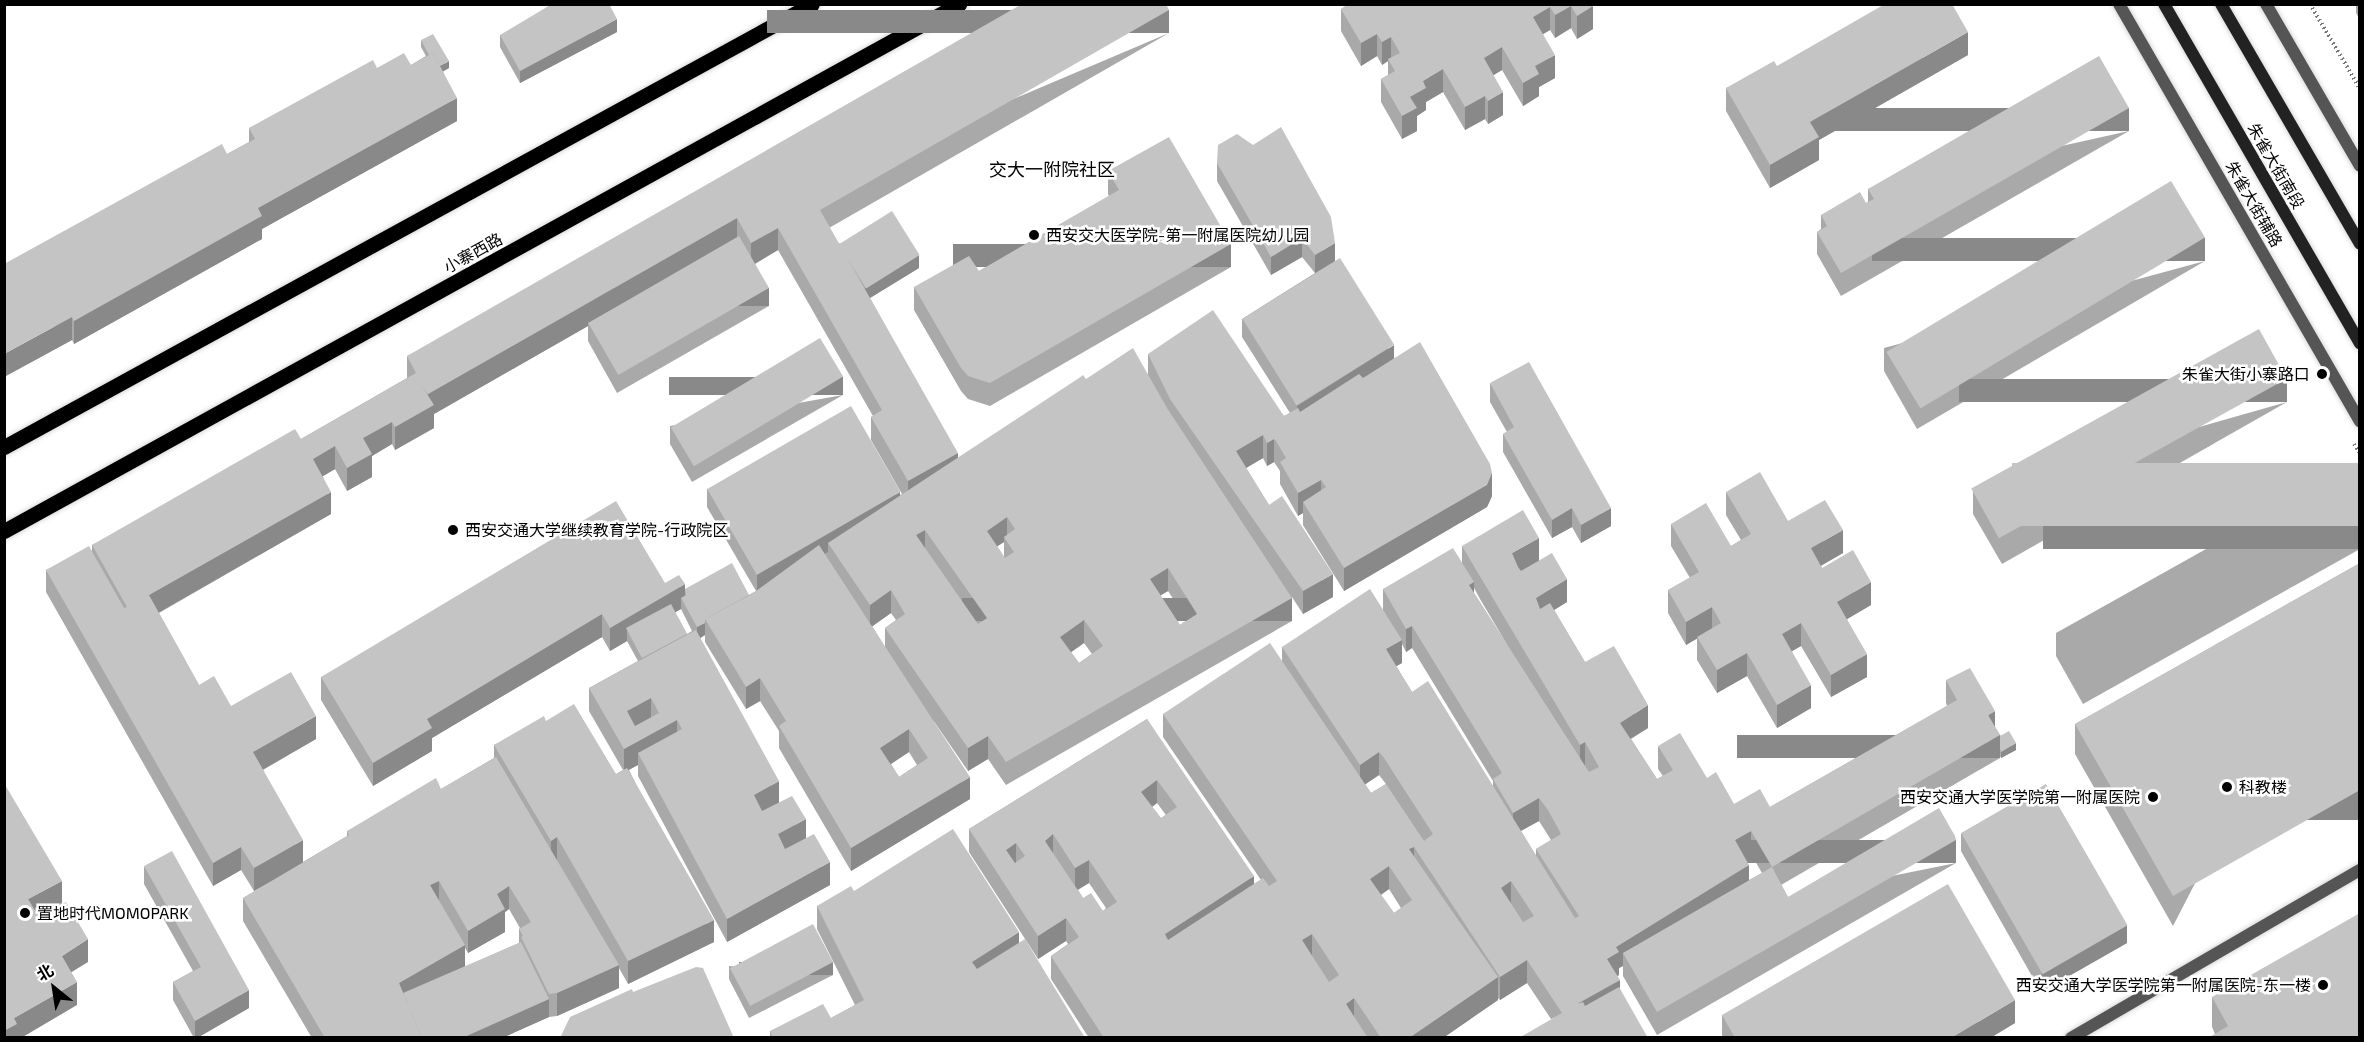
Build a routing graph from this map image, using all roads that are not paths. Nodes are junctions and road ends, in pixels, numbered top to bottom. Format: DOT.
graph roads {
  1 [pos="812,4"];
  2 [pos="959,4"];
  3 [pos="2119,4"];
  4 [pos="2164,4"];
  5 [pos="2221,4"];
  6 [pos="2266,4"];
  7 [pos="2360,166"];
  8 [pos="2360,244"];
  9 [pos="2360,344"];
  10 [pos="2360,421"];
  11 [pos="4,447"];
  12 [pos="4,531"];
  13 [pos="2360,870"];
  14 [pos="2086,1034"];
  15 [pos="2071,1038"];
  1 -- 11 [label="main road"];
  2 -- 12 [label="main road, 小寨西路"];
  3 -- 10 [label="street, 朱雀大街辅路"];
  4 -- 9 [label="main road, 朱雀大街南段"];
  5 -- 8 [label="main road, 朱雀大街南段"];
  6 -- 7 [label="street"];
  13 -- 14 [label="street"];
  14 -- 15 [label="street"];
}
